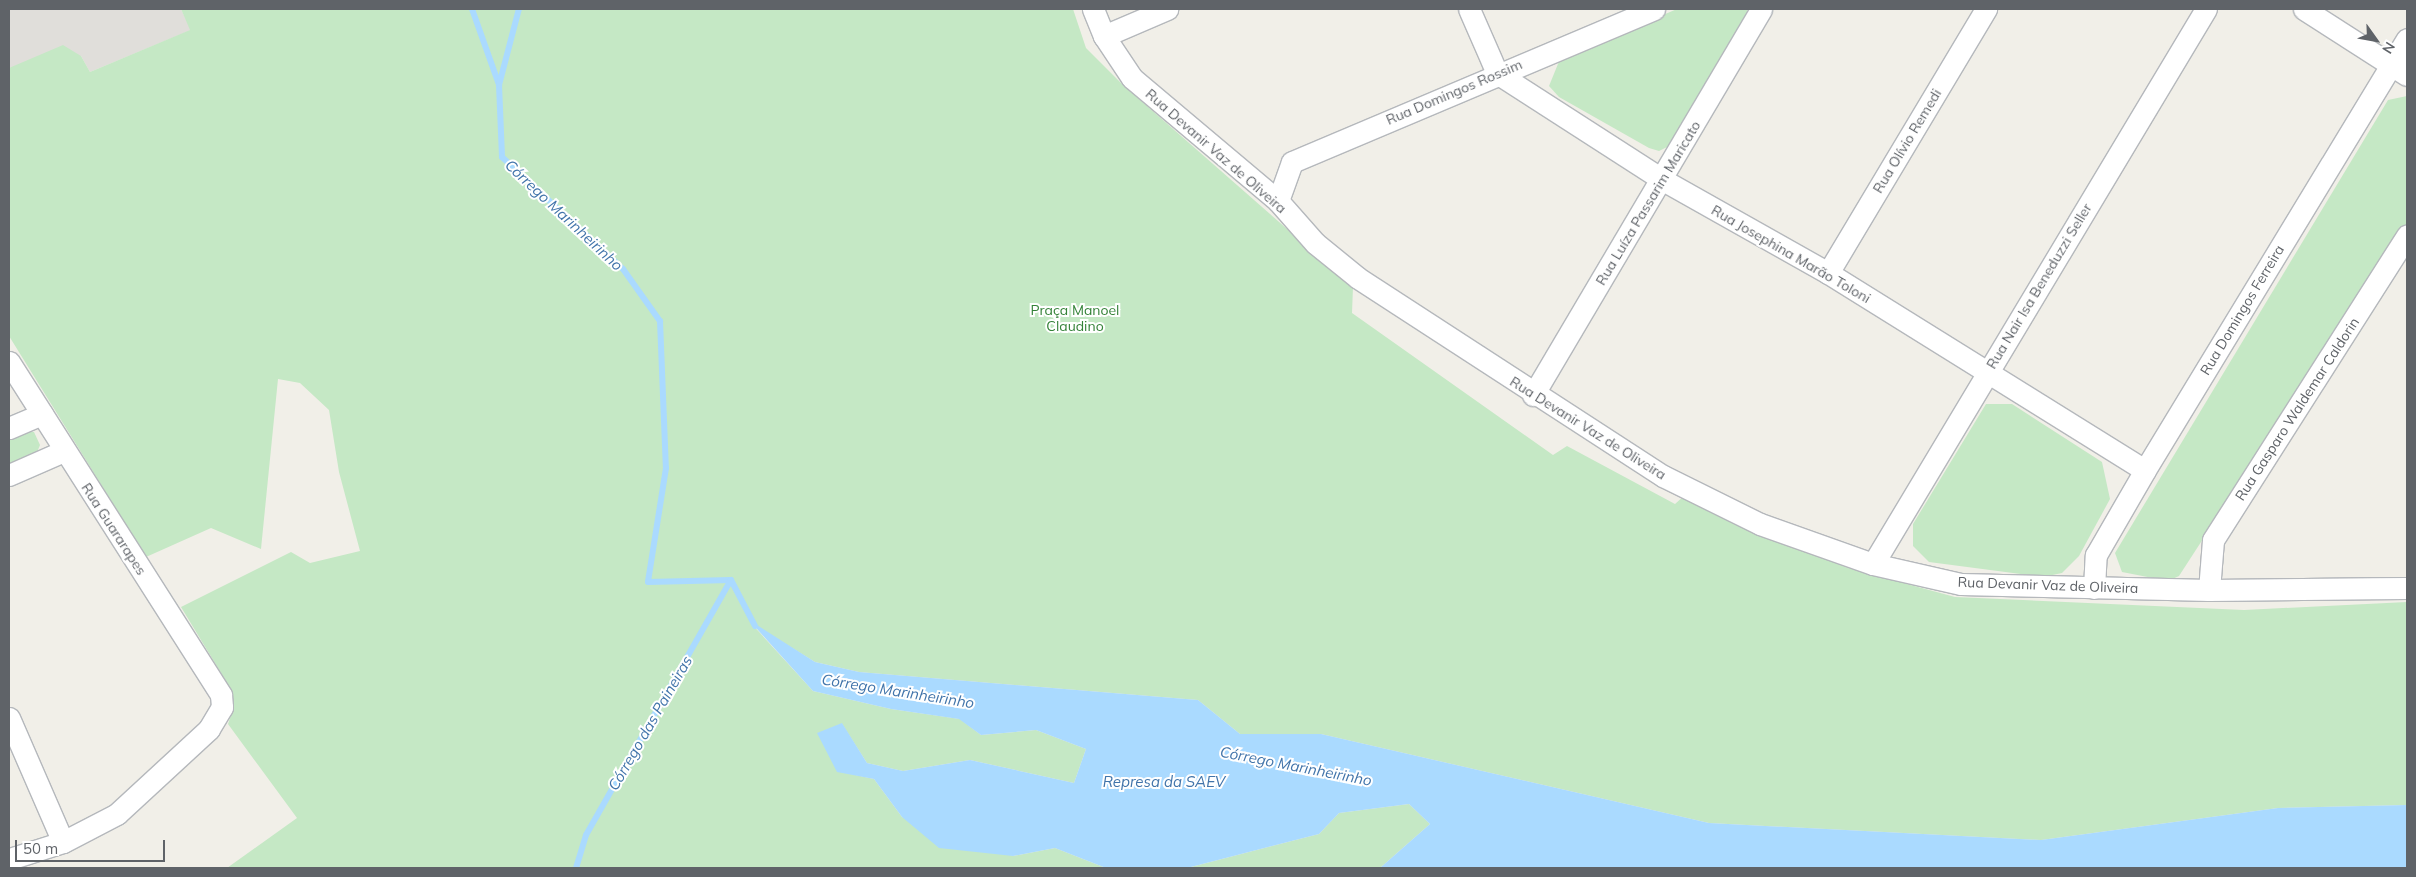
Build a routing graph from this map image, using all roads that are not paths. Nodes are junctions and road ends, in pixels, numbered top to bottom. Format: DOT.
graph roads {
  1 [pos="1093,9"];
  2 [pos="1167,9"];
  3 [pos="1469,9"];
  4 [pos="1654,9"];
  5 [pos="1761,9"];
  6 [pos="1986,9"];
  7 [pos="2206,9"];
  8 [pos="2304,9"];
  9 [pos="1104,36"];
  10 [pos="2407,39"];
  11 [pos="2399,70"];
  12 [pos="1497,73"];
  13 [pos="1663,180"];
  14 [pos="1278,201"];
  15 [pos="2407,236"];
  16 [pos="1828,273"];
  17 [pos="9,362"];
  18 [pos="1987,374"];
  19 [pos="1533,395"];
  20 [pos="42,414"];
  21 [pos="9,428"];
  22 [pos="64,451"];
  23 [pos="2145,470"];
  24 [pos="9,475"];
  25 [pos="1873,564"];
  26 [pos="2094,588"];
  27 [pos="2407,588"];
  28 [pos="2209,590"];
  29 [pos="9,718"];
  30 [pos="63,842"];
  31 [pos="9,859"];
  1 -- 9 [label="street, Rua Devanir Vaz de Oliveira"];
  2 -- 9 [label="street"];
  3 -- 12 [label="street"];
  4 -- 12 [label="street, Rua Domingos Rossim"];
  5 -- 13 [label="street, Rua Luíza Passarim Maricato"];
  6 -- 16 [label="street, Rua Olívio Remedi"];
  7 -- 18 [label="street, Rua Nair Isa Beneduzzi Seller"];
  8 -- 11 [label="street"];
  9 -- 14 [label="street, Rua Devanir Vaz de Oliveira"];
  10 -- 11 [label="street, Rua Domingos Ferreira"];
  11 -- 23 [label="street, Rua Domingos Ferreira"];
  12 -- 13 [label="street, Rua Josephina Marão Toloni"];
  12 -- 14 [label="street, Rua Domingos Rossim"];
  13 -- 16 [label="street, Rua Josephina Marão Toloni"];
  13 -- 19 [label="street, Rua Luíza Passarim Maricato"];
  14 -- 19 [label="street, Rua Devanir Vaz de Oliveira"];
  15 -- 28 [label="street, Rua Gasparo Waldemar Caldorin"];
  16 -- 18 [label="street, Rua Josephina Marão Toloni"];
  17 -- 20 [label="street, Rua Guararapes"];
  18 -- 23 [label="street, Rua Josephina Marão Toloni"];
  18 -- 25 [label="street, Rua Nair Isa Beneduzzi Seller"];
  19 -- 25 [label="street, Rua Devanir Vaz de Oliveira"];
  20 -- 21 [label="street"];
  20 -- 22 [label="street, Rua Guararapes"];
  22 -- 24 [label="street"];
  22 -- 30 [label="street, Rua Guararapes"];
  23 -- 26 [label="street, Rua Domingos Ferreira"];
  25 -- 26 [label="street, Rua Devanir Vaz de Oliveira"];
  26 -- 28 [label="street, Rua Devanir Vaz de Oliveira"];
  27 -- 28 [label="street, Rua Devanir Vaz de Oliveira"];
  29 -- 30 [label="street"];
  30 -- 31 [label="street"];
}
